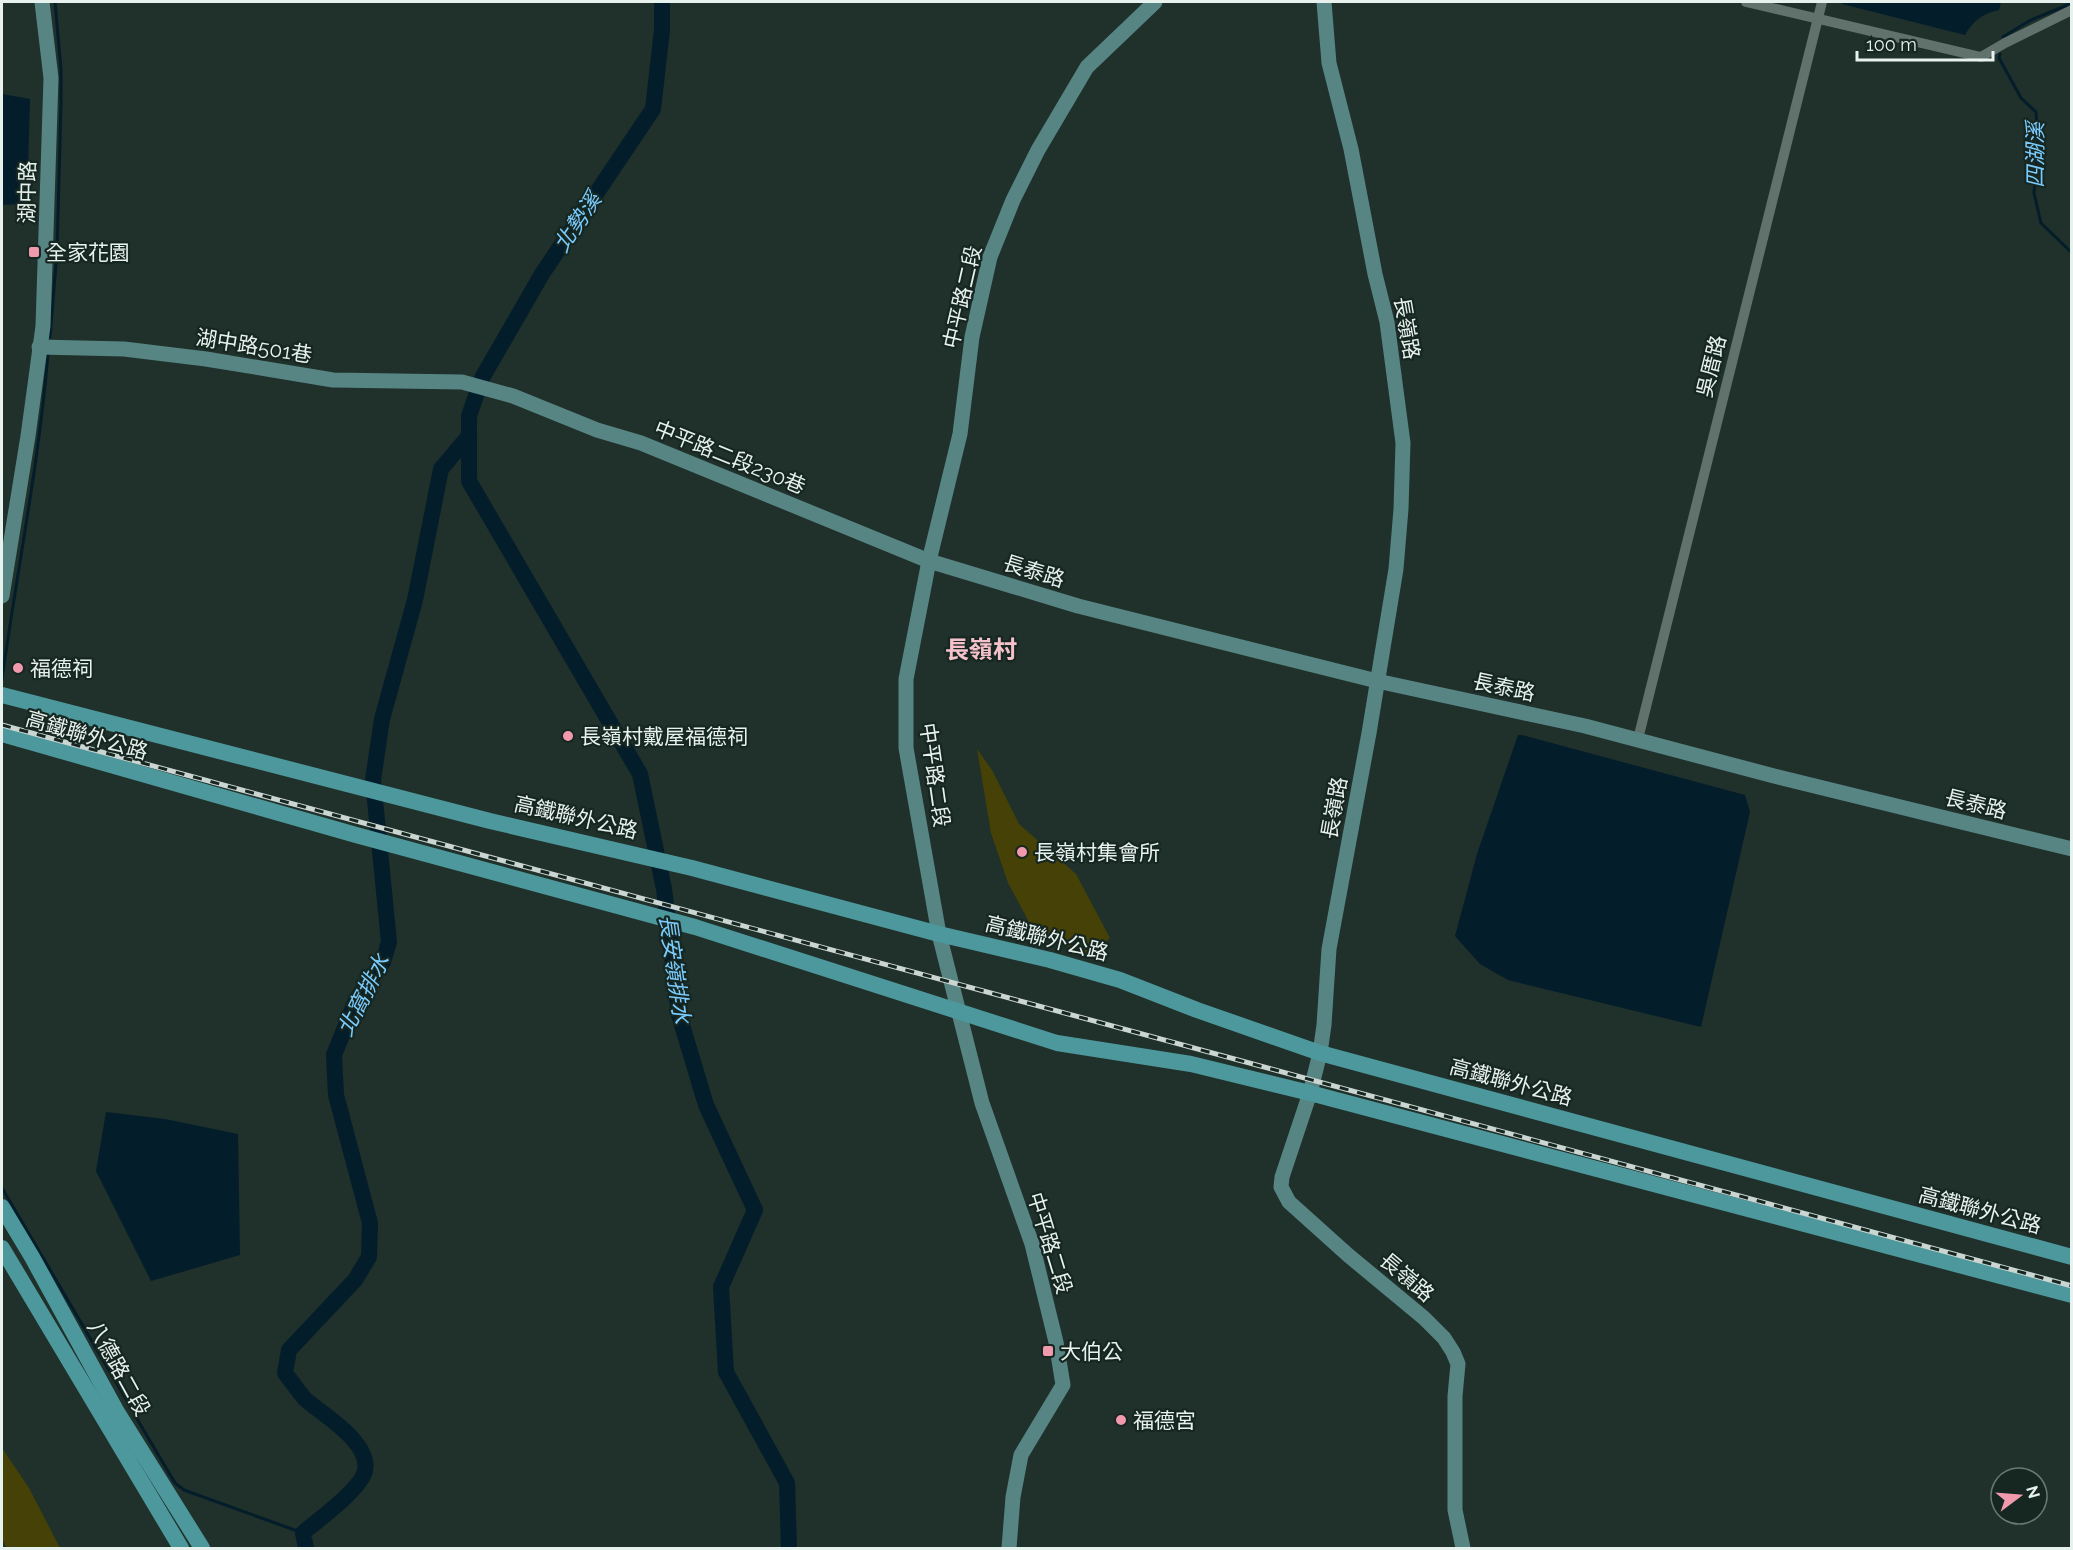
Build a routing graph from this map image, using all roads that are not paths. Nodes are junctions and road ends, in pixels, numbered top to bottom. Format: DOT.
graph roads {
  1 [pos="42,2"];
  2 [pos="1155,2"];
  3 [pos="1324,2"];
  4 [pos="1746,2"];
  5 [pos="1822,2"];
  6 [pos="2072,10"];
  7 [pos="1818,19"];
  8 [pos="39,347"];
  9 [pos="513,396"];
  10 [pos="928,561"];
  11 [pos="2,596"];
  12 [pos="1377,681"];
  13 [pos="2,695"];
  14 [pos="2,734"];
  15 [pos="1638,740"];
  16 [pos="2072,849"];
  17 [pos="939,934"];
  18 [pos="958,1012"];
  19 [pos="1320,1053"];
  20 [pos="1310,1093"];
  21 [pos="2,1207"];
  22 [pos="2,1248"];
  23 [pos="2072,1257"];
  24 [pos="2072,1294"];
  25 [pos="181,1548"];
  26 [pos="202,1548"];
  27 [pos="1009,1548"];
  28 [pos="1463,1548"];
  1 -- 8 [label="street, 湖中路"];
  2 -- 10 [label="street, 中平路二段"];
  3 -- 12 [label="street, 長嶺路"];
  4 -- 7 [label="street"];
  5 -- 7 [label="street, 吳厝路"];
  6 -- 7 [label="street"];
  7 -- 15 [label="street, 吳厝路"];
  8 -- 9 [label="street, 湖中路501巷"];
  8 -- 11 [label="street, 湖中路"];
  9 -- 10 [label="street, 中平路二段230巷"];
  10 -- 12 [label="street, 長泰路"];
  10 -- 17 [label="street, 中平路二段"];
  12 -- 15 [label="street, 長泰路"];
  12 -- 19 [label="street, 長嶺路"];
  13 -- 17 [label="main road, 高鐵聯外公路"];
  14 -- 18 [label="main road, 高鐵聯外公路"];
  15 -- 16 [label="street, 長泰路"];
  17 -- 18 [label="street, 中平路二段"];
  17 -- 19 [label="main road, 高鐵聯外公路"];
  18 -- 20 [label="main road, 高鐵聯外公路"];
  18 -- 27 [label="street, 中平路二段"];
  19 -- 20 [label="street, 長嶺路"];
  19 -- 23 [label="main road, 高鐵聯外公路"];
  20 -- 24 [label="main road, 高鐵聯外公路"];
  20 -- 28 [label="street, 長嶺路"];
  21 -- 26 [label="main road, 八德路二段"];
  22 -- 25 [label="main road, 八德路二段"];
}
